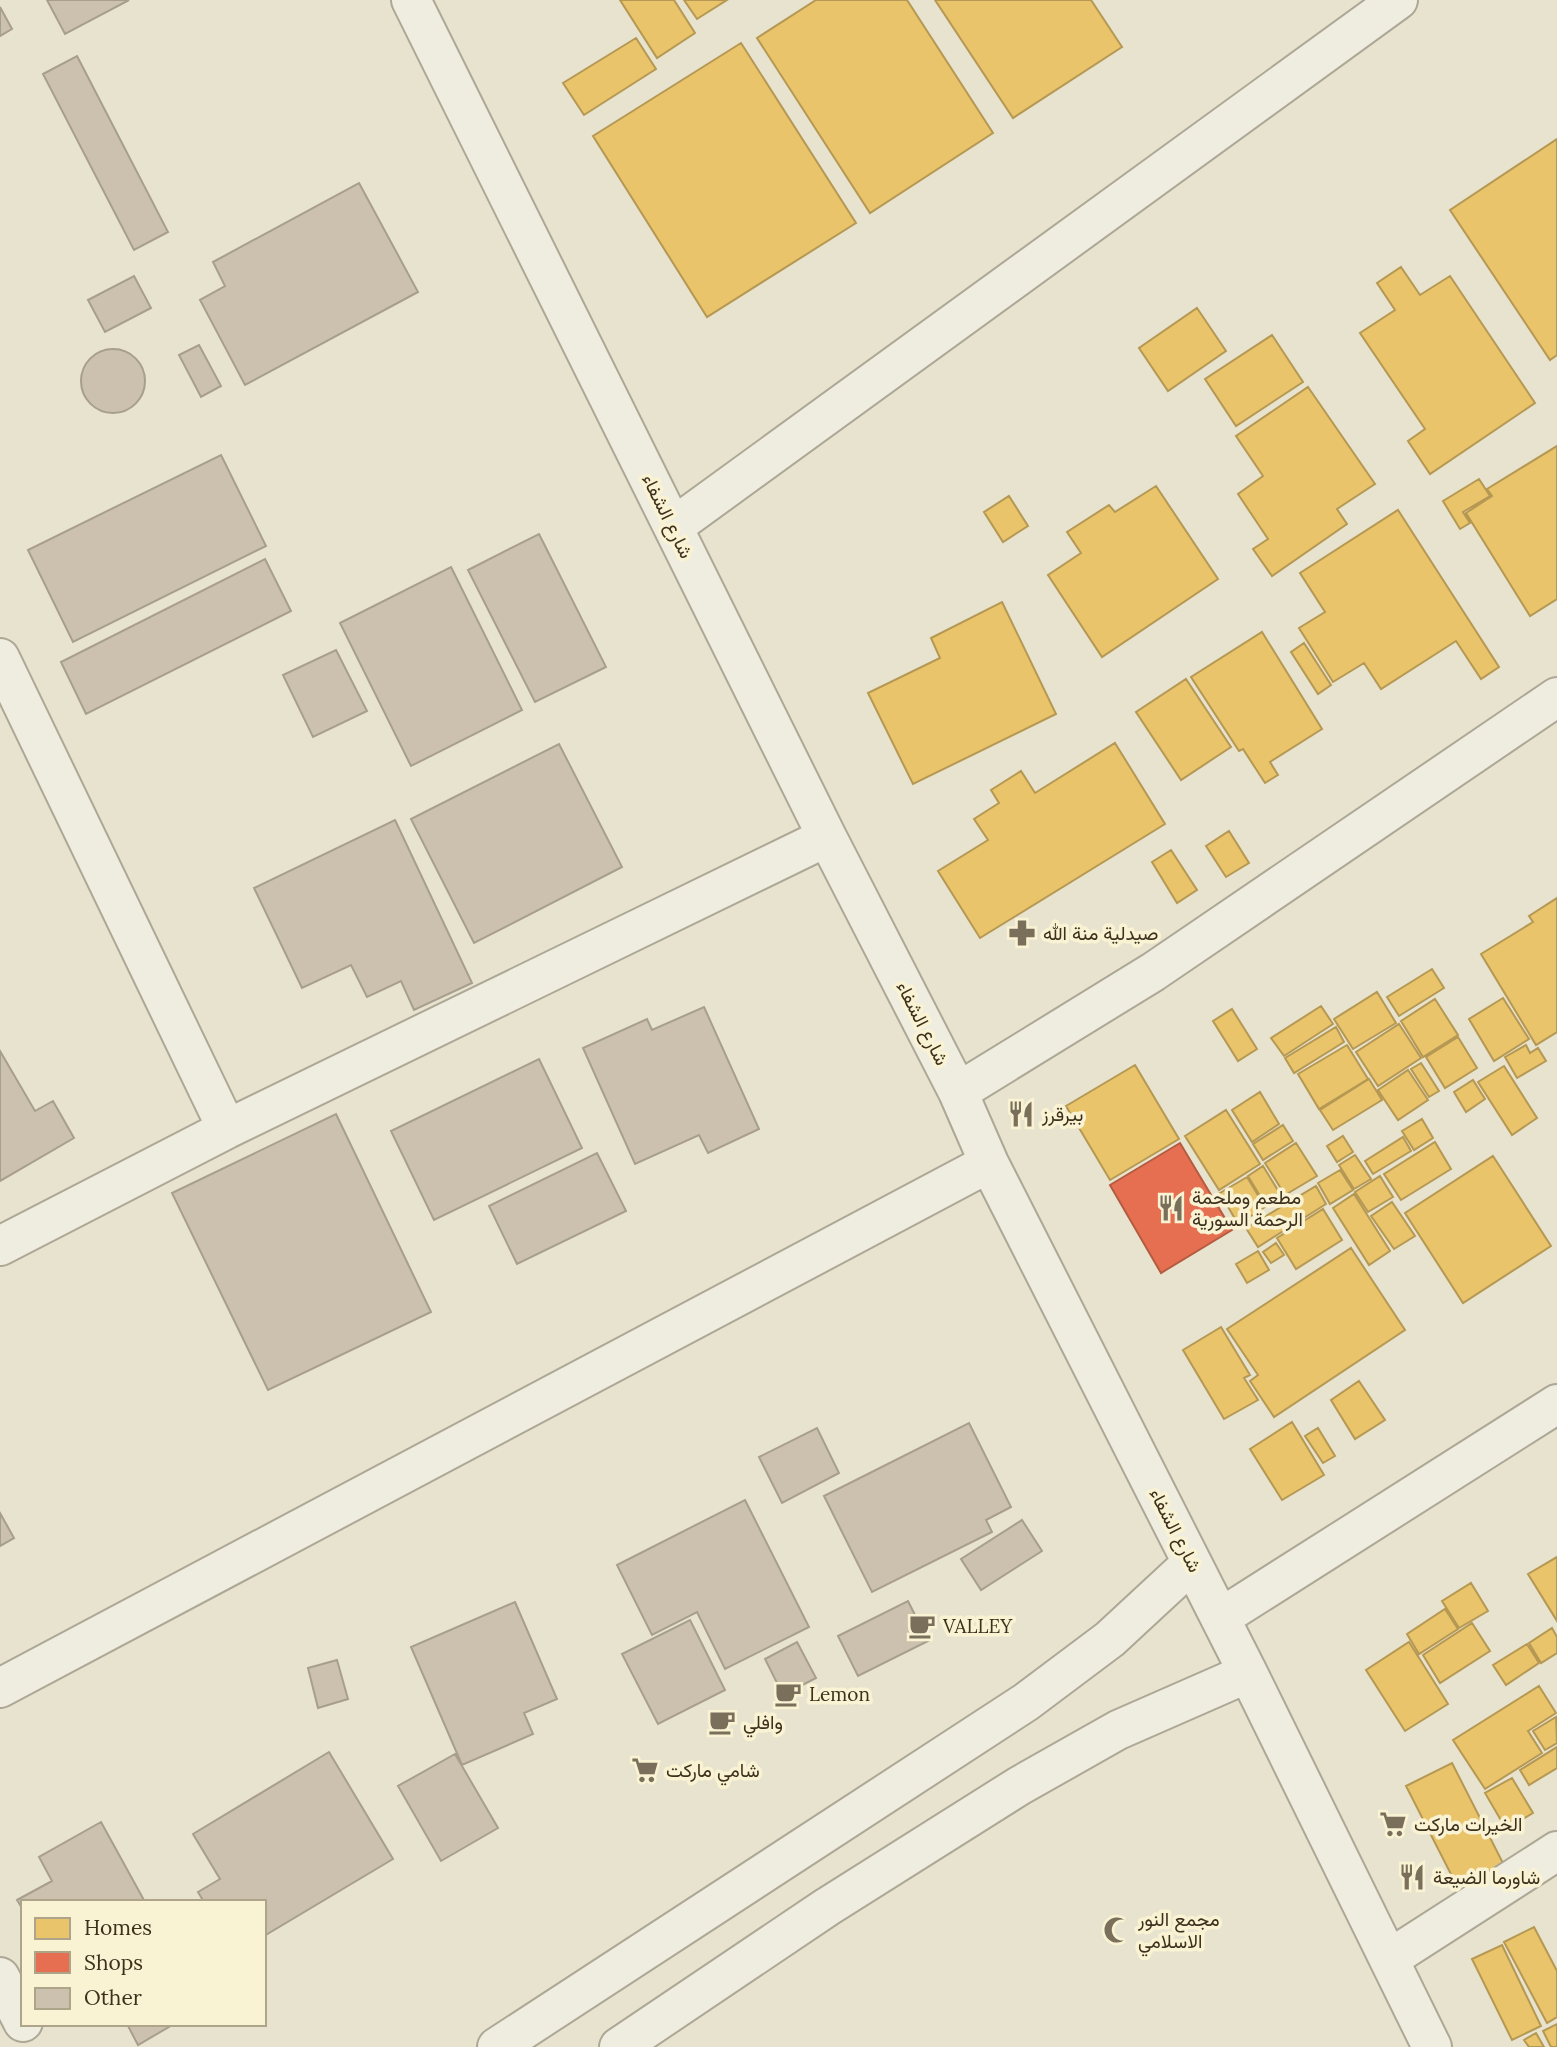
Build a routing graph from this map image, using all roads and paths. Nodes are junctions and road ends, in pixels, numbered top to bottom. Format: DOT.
graph roads {
  1 [pos="411,0"];
  2 [pos="1398,0"];
  3 [pos="673,527"];
  4 [pos="0,658"];
  5 [pos="1557,697"];
  6 [pos="827,837"];
  7 [pos="958,1092"];
  8 [pos="227,1129"];
  9 [pos="989,1163"];
  10 [pos="0,1246"];
  11 [pos="1557,1404"];
  12 [pos="1192,1563"];
  13 [pos="1220,1618"];
  14 [pos="1248,1673"];
  15 [pos="0,1688"];
  16 [pos="1557,1851"];
  17 [pos="1389,1959"];
  18 [pos="0,1977"];
  19 [pos="21,2019"];
  20 [pos="25,2026"];
  21 [pos="36,2047"];
  22 [pos="496,2047"];
  23 [pos="619,2047"];
  24 [pos="1432,2047"];
  1 -- 3 [label="street, شارع الشفاء"];
  2 -- 3 [label="street"];
  3 -- 6 [label="street, شارع الشفاء"];
  4 -- 8 [label="street"];
  5 -- 7 [label="street"];
  6 -- 7 [label="street, شارع الشفاء"];
  6 -- 8 [label="street"];
  7 -- 9 [label="street, شارع الشفاء"];
  8 -- 10 [label="street"];
  9 -- 12 [label="street, شارع الشفاء"];
  9 -- 15 [label="street"];
  11 -- 13 [label="street"];
  12 -- 13 [label="street, شارع الشفاء"];
  12 -- 22 [label="street"];
  13 -- 14 [label="street, شارع الشفاء"];
  14 -- 17 [label="street, شارع الشفاء"];
  14 -- 23 [label="street"];
  16 -- 17 [label="street"];
  17 -- 24 [label="street, شارع الشفاء"];
  18 -- 19 [label="street"];
  20 -- 21 [label="street"];
}
